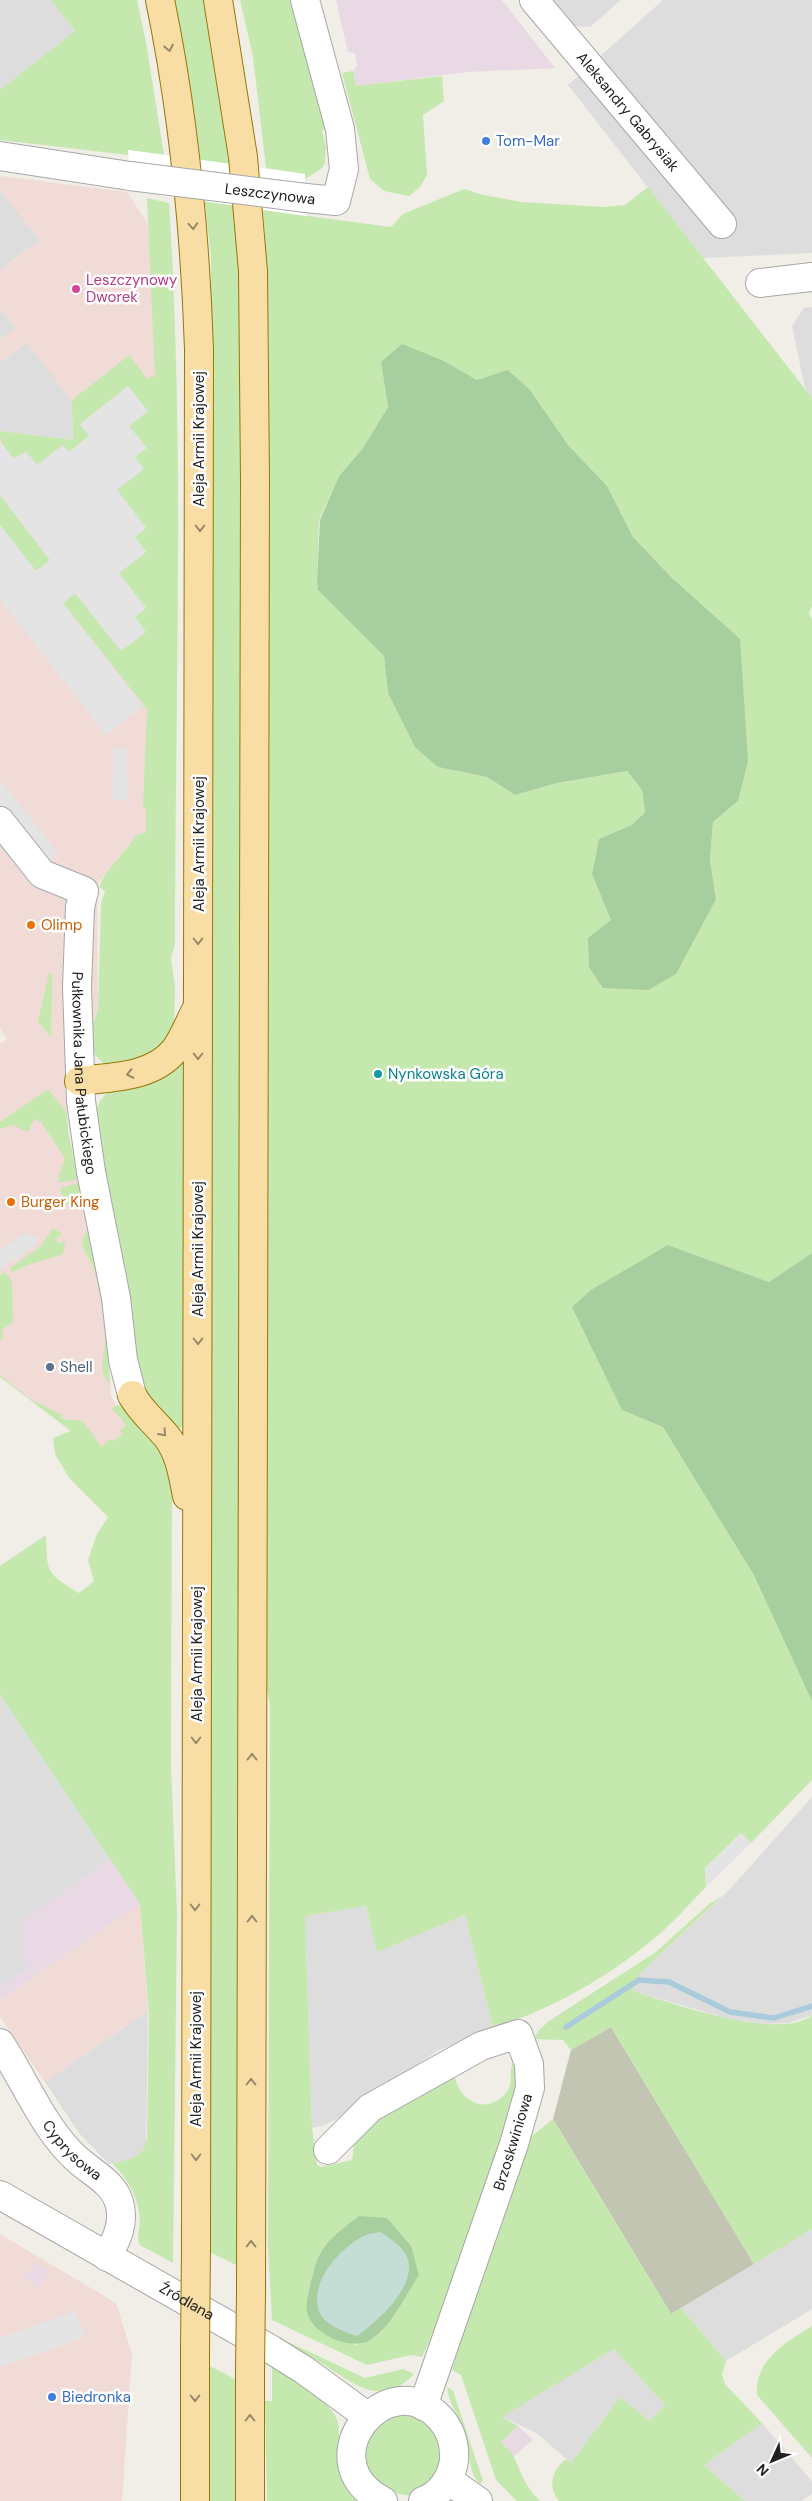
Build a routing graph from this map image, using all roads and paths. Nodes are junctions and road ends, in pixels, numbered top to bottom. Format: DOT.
graph roads {
  1 [pos="160,0"];
  2 [pos="218,0"];
  3 [pos="305,0"];
  4 [pos="534,0"];
  5 [pos="0,156"];
  6 [pos="722,224"];
  7 [pos="812,277"];
  8 [pos="760,283"];
  9 [pos="0,821"];
  10 [pos="198,1007"];
  11 [pos="79,1081"];
  12 [pos="132,1395"];
  13 [pos="197,1551"];
  14 [pos="0,2043"];
  15 [pos="328,2150"];
  16 [pos="0,2195"];
  17 [pos="107,2257"];
  18 [pos="423,2406"];
  19 [pos="367,2416"];
  20 [pos="448,2480"];
  21 [pos="195,2501"];
  22 [pos="250,2501"];
  23 [pos="383,2501"];
  24 [pos="423,2501"];
  25 [pos="478,2501"];
  1 -- 10 [label="main road, Aleja Armii Krajowej, one-way"];
  22 -- 2 [label="main road, one-way, bridge"];
  3 -- 5 [label="street, Leszczynowa, bridge"];
  4 -- 6 [label="street, Aleksandry Gabrysiak"];
  7 -- 8 [label="street"];
  9 -- 11 [label="street, Pułkownika Jana Pałubickiego"];
  10 -- 11 [label="main road, one-way"];
  10 -- 13 [label="main road, Aleja Armii Krajowej, one-way"];
  11 -- 12 [label="street, Pułkownika Jana Pałubickiego"];
  12 -- 13 [label="main road, one-way"];
  13 -- 21 [label="main road, Aleja Armii Krajowej, one-way, bridge"];
  14 -- 17 [label="street, Cyprysowa"];
  15 -- 18 [label="street, Brzoskwiniowa"];
  16 -- 17 [label="street, Źródlana"];
  17 -- 19 [label="street, Źródlana"];
  18 -- 19 [label="street"];
  18 -- 20 [label="street"];
  19 -- 23 [label="street"];
  20 -- 24 [label="street"];
  20 -- 25 [label="street"];
}
